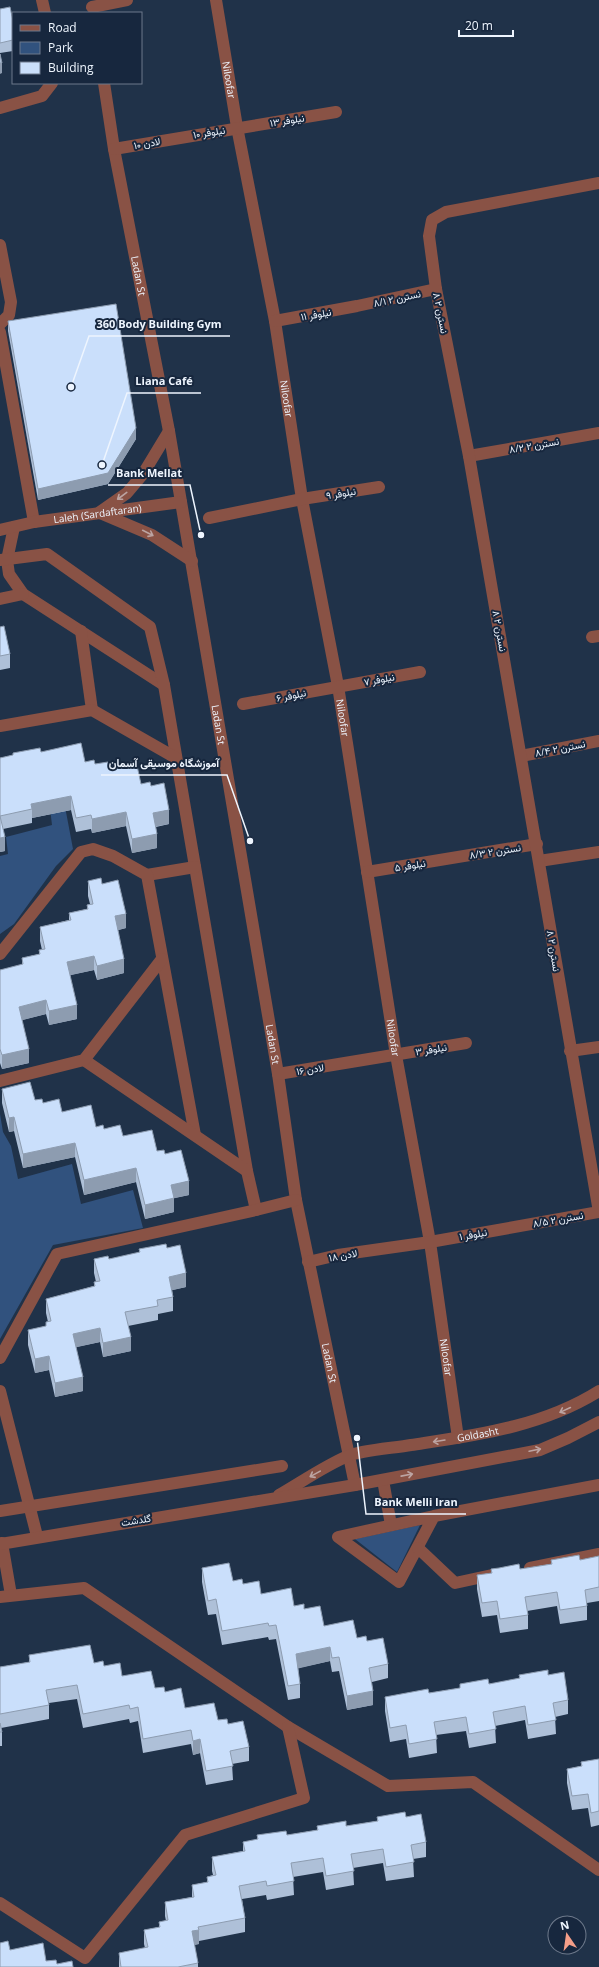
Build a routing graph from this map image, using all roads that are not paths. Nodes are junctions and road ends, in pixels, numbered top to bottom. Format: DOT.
graph roads {
  1 [pos="42,0"];
  2 [pos="127,0"];
  3 [pos="216,0"];
  4 [pos="91,5"];
  5 [pos="45,12"];
  6 [pos="51,84"];
  7 [pos="104,84"];
  8 [pos="0,108"];
  9 [pos="336,112"];
  10 [pos="237,127"];
  11 [pos="180,137"];
  12 [pos="114,149"];
  13 [pos="599,183"];
  14 [pos="0,245"];
  15 [pos="436,289"];
  16 [pos="357,306"];
  17 [pos="275,321"];
  18 [pos="0,324"];
  19 [pos="0,332"];
  20 [pos="0,359"];
  21 [pos="169,431"];
  22 [pos="599,433"];
  23 [pos="469,456"];
  24 [pos="379,487"];
  25 [pos="302,499"];
  26 [pos="182,502"];
  27 [pos="99,513"];
  28 [pos="209,518"];
  29 [pos="31,523"];
  30 [pos="0,524"];
  31 [pos="14,527"];
  32 [pos="0,530"];
  33 [pos="4,560"];
  34 [pos="192,561"];
  35 [pos="23,594"];
  36 [pos="0,599"];
  37 [pos="81,631"];
  38 [pos="420,672"];
  39 [pos="164,685"];
  40 [pos="338,686"];
  41 [pos="243,704"];
  42 [pos="92,710"];
  43 [pos="0,726"];
  44 [pos="599,741"];
  45 [pos="521,756"];
  46 [pos="176,758"];
  47 [pos="537,844"];
  48 [pos="599,852"];
  49 [pos="454,858"];
  50 [pos="539,861"];
  51 [pos="195,867"];
  52 [pos="367,872"];
  53 [pos="147,875"];
  54 [pos="0,954"];
  55 [pos="162,959"];
  56 [pos="466,1043"];
  57 [pos="599,1047"];
  58 [pos="570,1051"];
  59 [pos="396,1055"];
  60 [pos="84,1060"];
  61 [pos="342,1064"];
  62 [pos="278,1074"];
  63 [pos="0,1080"];
  64 [pos="196,1136"];
  65 [pos="247,1171"];
  66 [pos="296,1200"];
  67 [pos="256,1210"];
  68 [pos="599,1212"];
  69 [pos="517,1227"];
  70 [pos="430,1242"];
  71 [pos="378,1250"];
  72 [pos="308,1262"];
  73 [pos="0,1358"];
  74 [pos="0,1391"];
  75 [pos="599,1391"];
  76 [pos="599,1422"];
  77 [pos="458,1438"];
  78 [pos="349,1455"];
  79 [pos="282,1466"];
  80 [pos="383,1480"];
  81 [pos="355,1485"];
  82 [pos="599,1485"];
  83 [pos="271,1499"];
  84 [pos="30,1506"];
  85 [pos="0,1511"];
  86 [pos="434,1516"];
  87 [pos="391,1525"];
  88 [pos="37,1536"];
  89 [pos="1,1543"];
  90 [pos="418,1548"];
  91 [pos="599,1554"];
  92 [pos="516,1571"];
  93 [pos="500,1574"];
  94 [pos="5,1596"];
  95 [pos="288,1727"];
  96 [pos="599,1870"];
  97 [pos="0,1903"];
  98 [pos="86,1962"];
  1 -- 5 [label="street"];
  2 -- 4 [label="street"];
  3 -- 10 [label="street, Niloofar"];
  6 -- 8 [label="street"];
  7 -- 12 [label="street, Ladan St"];
  9 -- 10 [label="street, ۱۳ نیلوفر"];
  10 -- 11 [label="street, ۱۰ نیلوفر"];
  10 -- 17 [label="street, Niloofar"];
  11 -- 12 [label="street, ۱۰ لادن"];
  12 -- 21 [label="street, Ladan St"];
  13 -- 15 [label="street, ۸ نسترن ۲"];
  14 -- 18 [label="street"];
  15 -- 16 [label="street, ۸/۱ نسترن ۲"];
  15 -- 23 [label="street, ۸ نسترن ۲"];
  16 -- 17 [label="street, ۱۱ نیلوفر"];
  17 -- 25 [label="street, Niloofar"];
  19 -- 29 [label="street"];
  20 -- 29 [label="street"];
  21 -- 26 [label="street, Ladan St"];
  21 -- 27 [label="street, one-way"];
  22 -- 23 [label="street, ۸/۲ نسترن ۲"];
  23 -- 45 [label="street, ۸ نسترن ۲"];
  24 -- 25 [label="street, ۹ نیلوفر"];
  25 -- 28 [label="street, ۹ نیلوفر"];
  25 -- 40 [label="street, Niloofar"];
  26 -- 27 [label="street, Laleh (Sardaftaran)"];
  26 -- 34 [label="street, Ladan St"];
  27 -- 29 [label="street, Laleh (Sardaftaran)"];
  27 -- 34 [label="street, one-way"];
  29 -- 31 [label="street, Laleh (Sardaftaran)"];
  30 -- 31 [label="street, Laleh (Sardaftaran)"];
  31 -- 32 [label="street, Laleh (Sardaftaran)"];
  31 -- 33 [label="street"];
  33 -- 35 [label="street"];
  33 -- 39 [label="street"];
  34 -- 62 [label="street, Ladan St"];
  35 -- 36 [label="street"];
  35 -- 37 [label="street"];
  37 -- 39 [label="street"];
  37 -- 42 [label="street"];
  38 -- 40 [label="street, ۷ نیلوفر"];
  39 -- 46 [label="street"];
  40 -- 41 [label="street, ۶ نیلوفر"];
  40 -- 52 [label="street, Niloofar"];
  42 -- 43 [label="street"];
  42 -- 46 [label="street"];
  44 -- 45 [label="street, ۸/۴ نسترن ۲"];
  45 -- 47 [label="street, ۸ نسترن ۲"];
  46 -- 51 [label="street"];
  47 -- 49 [label="street, ۸/۳ نسترن ۲"];
  47 -- 50 [label="street, ۸ نسترن ۲"];
  48 -- 50 [label="street"];
  49 -- 52 [label="street, ۵ نیلوفر"];
  50 -- 58 [label="street, ۸ نسترن ۲"];
  51 -- 53 [label="street"];
  51 -- 65 [label="street"];
  52 -- 59 [label="street, Niloofar"];
  53 -- 54 [label="street"];
  53 -- 55 [label="street"];
  55 -- 60 [label="street"];
  55 -- 64 [label="street"];
  56 -- 59 [label="street, ۳ نیلوفر"];
  57 -- 58 [label="street"];
  58 -- 68 [label="street, ۸ نسترن ۲"];
  59 -- 61 [label="street, ۳ نیلوفر"];
  59 -- 70 [label="street, Niloofar"];
  60 -- 63 [label="street"];
  60 -- 64 [label="street"];
  61 -- 62 [label="street, ۱۶ لادن"];
  62 -- 66 [label="street, Ladan St"];
  64 -- 65 [label="street"];
  65 -- 67 [label="street"];
  66 -- 67 [label="street"];
  66 -- 72 [label="street, Ladan St"];
  67 -- 73 [label="street"];
  68 -- 69 [label="street, ۸/۵ نسترن ۲"];
  69 -- 70 [label="street, ۱ نیلوفر"];
  70 -- 71 [label="street, ۱ نیلوفر"];
  70 -- 77 [label="street, Niloofar"];
  71 -- 72 [label="street, ۱۸ لادن"];
  72 -- 78 [label="street, Ladan St"];
  74 -- 84 [label="street"];
  75 -- 77 [label="street, Goldasht, one-way"];
  80 -- 76 [label="street, one-way"];
  77 -- 78 [label="street, Goldasht, one-way"];
  78 -- 81 [label="street, Ladan St"];
  78 -- 83 [label="street, one-way"];
  79 -- 84 [label="street"];
  80 -- 81 [label="street"];
  80 -- 87 [label="street"];
  81 -- 83 [label="street, گلدشت"];
  82 -- 86 [label="street"];
  83 -- 88 [label="street, گلدشت"];
  84 -- 85 [label="street"];
  84 -- 88 [label="street"];
  86 -- 87 [label="street"];
  86 -- 90 [label="street"];
  87 -- 90 [label="street"];
  88 -- 89 [label="street, گلدشت"];
  89 -- 94 [label="street"];
  90 -- 93 [label="street"];
  91 -- 92 [label="street"];
  94 -- 95 [label="street"];
  95 -- 96 [label="street"];
  95 -- 98 [label="street"];
  97 -- 98 [label="street"];
}
